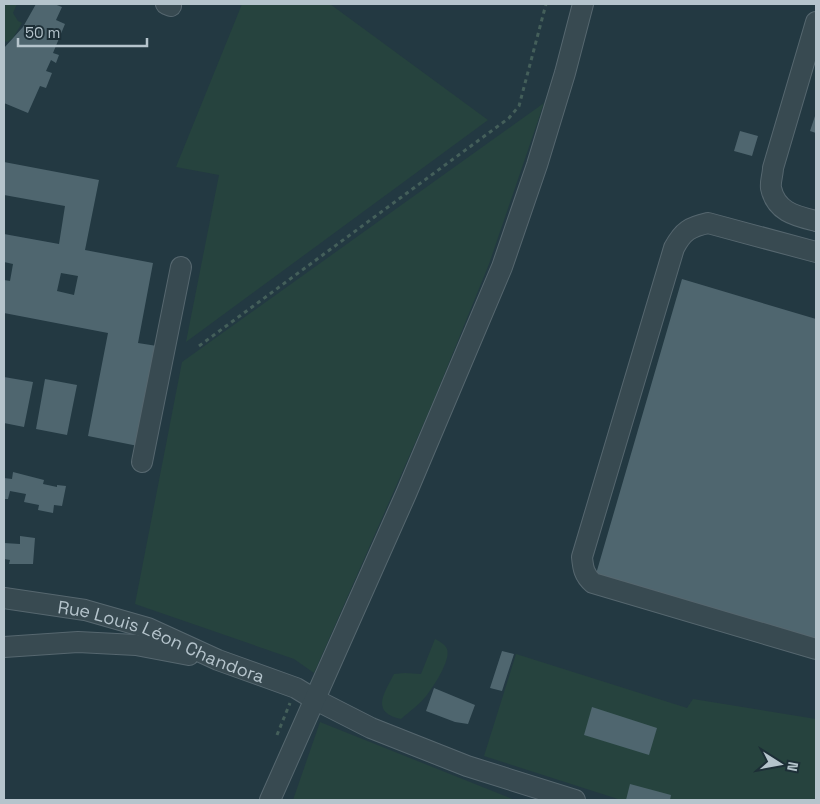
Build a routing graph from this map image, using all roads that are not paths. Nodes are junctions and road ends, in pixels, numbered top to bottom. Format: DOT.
graph roads {
  1 [pos="583,4"];
  2 [pos="816,22"];
  3 [pos="816,221"];
  4 [pos="816,252"];
  5 [pos="182,267"];
  6 [pos="142,462"];
  7 [pos="4,598"];
  8 [pos="4,647"];
  9 [pos="816,649"];
  10 [pos="218,660"];
  11 [pos="314,699"];
  12 [pos="270,800"];
  13 [pos="575,800"];
  1 -- 11 [label="street"];
  2 -- 3 [label="street"];
  4 -- 9 [label="street"];
  5 -- 6 [label="street"];
  7 -- 10 [label="street, Rue Louis Léon Chandora"];
  8 -- 10 [label="street"];
  10 -- 11 [label="street, Rue Louis Léon Chandora"];
  11 -- 12 [label="street"];
  11 -- 13 [label="street, Rue Louis Léon Chandora"];
}
